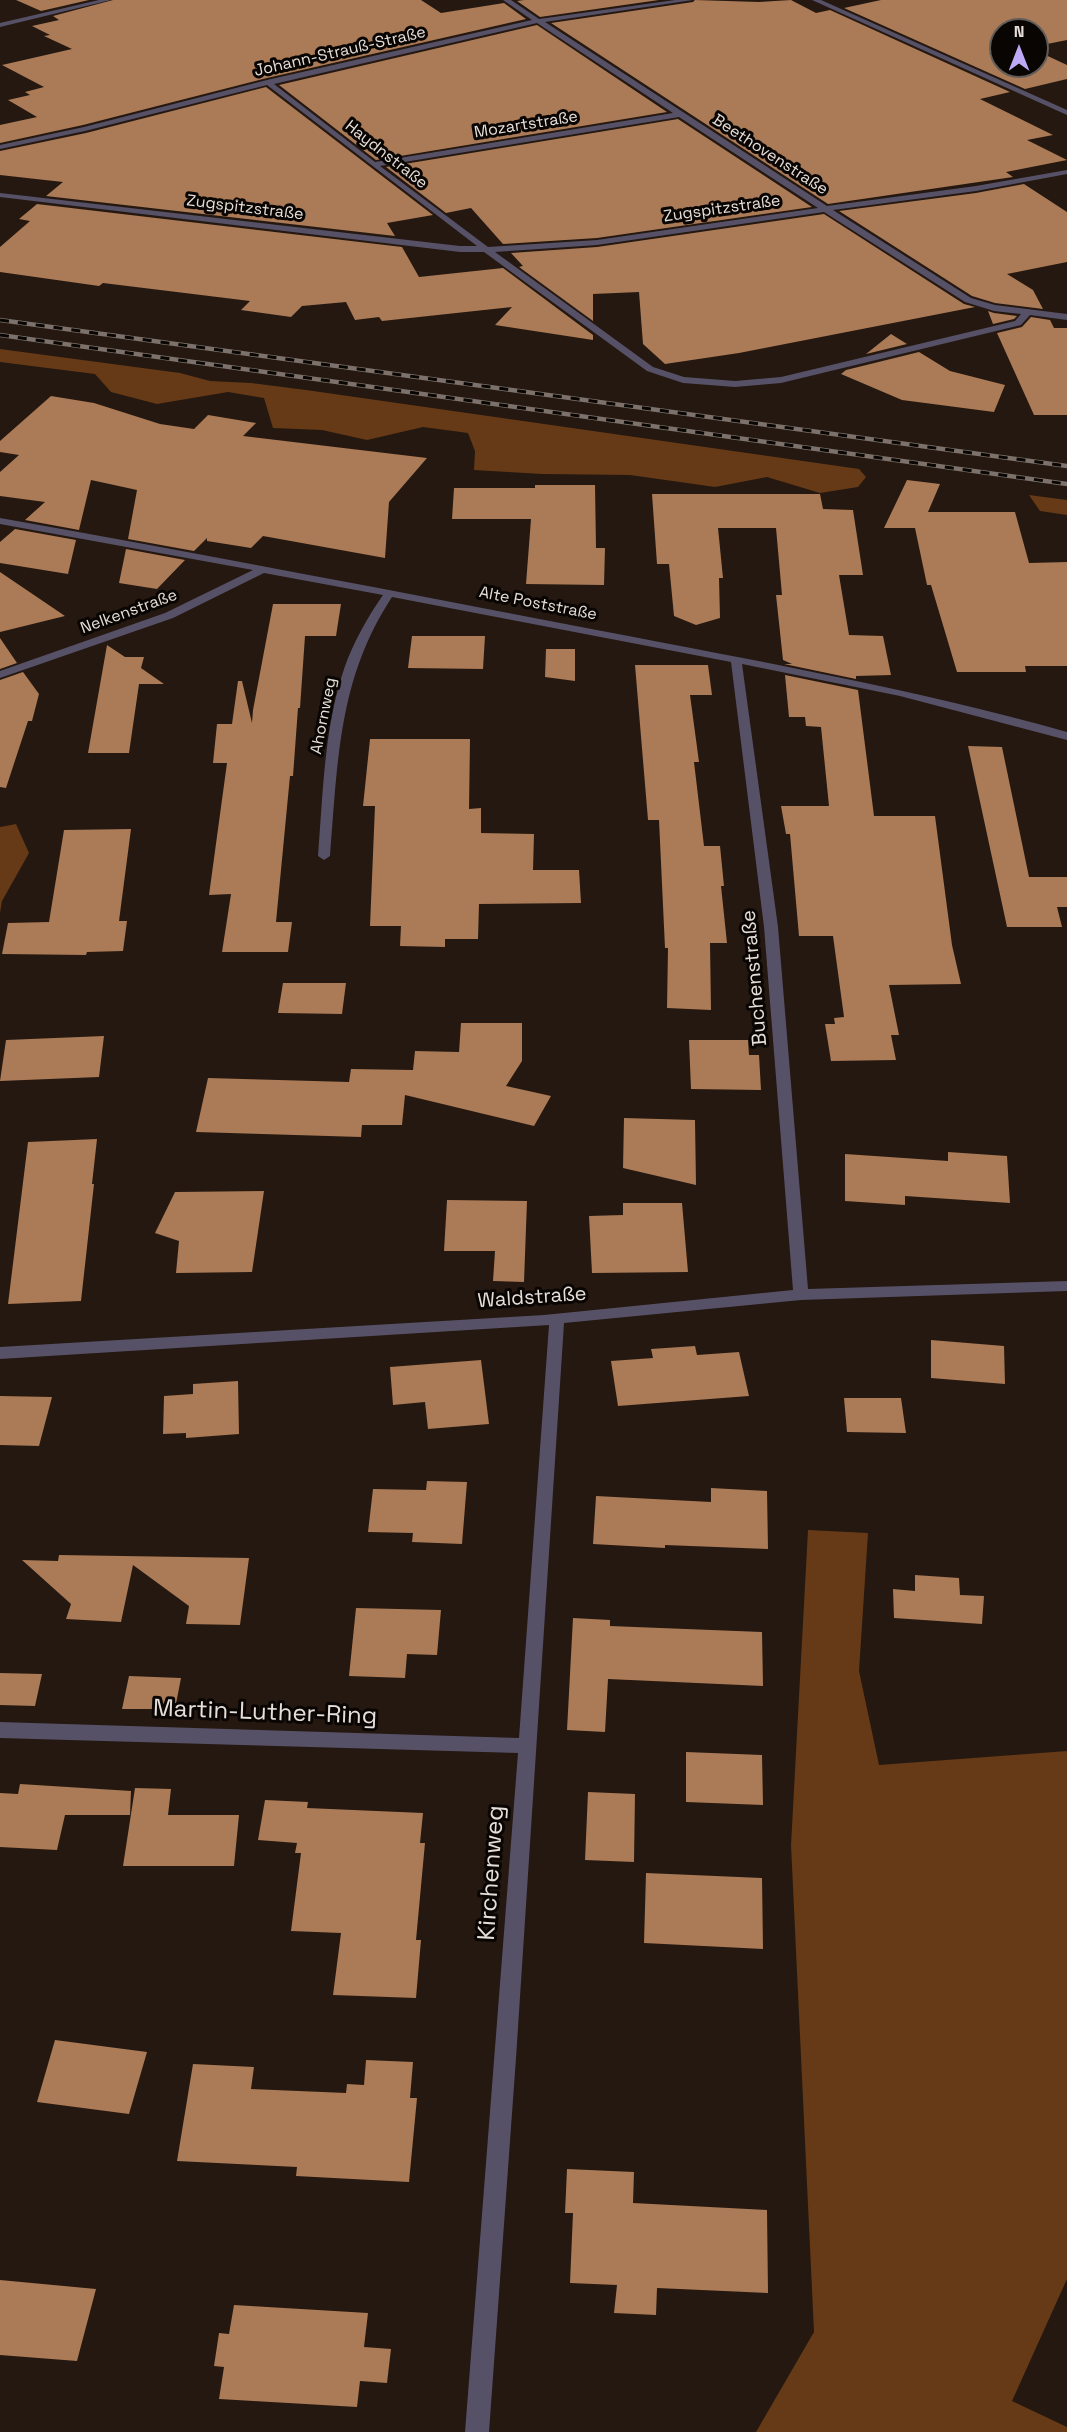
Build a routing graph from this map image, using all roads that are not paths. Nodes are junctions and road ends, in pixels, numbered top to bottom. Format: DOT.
graph roads {
  1 [pos="108,0"];
  2 [pos="506,0"];
  3 [pos="690,0"];
  4 [pos="815,0"];
  5 [pos="538,21"];
  6 [pos="0,25"];
  7 [pos="267,82"];
  8 [pos="1067,113"];
  9 [pos="681,114"];
  10 [pos="0,147"];
  11 [pos="376,164"];
  12 [pos="1067,172"];
  13 [pos="0,195"];
  14 [pos="825,209"];
  15 [pos="487,250"];
  16 [pos="1027,313"];
  17 [pos="1067,317"];
  18 [pos="0,521"];
  19 [pos="265,568"];
  20 [pos="390,592"];
  21 [pos="736,659"];
  22 [pos="0,675"];
  23 [pos="1067,735"];
  24 [pos="324,856"];
  25 [pos="1067,1286"];
  26 [pos="801,1294"];
  27 [pos="557,1318"];
  28 [pos="0,1353"];
  29 [pos="0,1730"];
  30 [pos="528,1746"];
  31 [pos="477,2432"];
  1 -- 6 [label="street"];
  2 -- 5 [label="street, Beethovenstraße"];
  3 -- 5 [label="street, Johann-Strauß-Straße"];
  4 -- 8 [label="street"];
  5 -- 7 [label="street, Johann-Strauß-Straße"];
  5 -- 9 [label="street, Beethovenstraße"];
  7 -- 10 [label="street, Johann-Strauß-Straße"];
  7 -- 11 [label="street, Haydnstraße"];
  9 -- 11 [label="street, Mozartstraße"];
  9 -- 14 [label="street, Beethovenstraße"];
  11 -- 15 [label="street, Haydnstraße"];
  12 -- 14 [label="street, Zugspitzstraße"];
  13 -- 15 [label="street, Zugspitzstraße"];
  14 -- 15 [label="street, Zugspitzstraße"];
  14 -- 16 [label="street, Beethovenstraße"];
  15 -- 16 [label="street"];
  16 -- 17 [label="street, Beethovenstraße"];
  18 -- 19 [label="street, Alte Poststraße"];
  19 -- 20 [label="street, Alte Poststraße"];
  19 -- 22 [label="street, Nelkenstraße"];
  20 -- 21 [label="street, Alte Poststraße"];
  20 -- 24 [label="street, Ahornweg"];
  21 -- 23 [label="street, Alte Poststraße"];
  21 -- 26 [label="street, Buchenstraße"];
  25 -- 26 [label="street, Waldstraße"];
  26 -- 27 [label="street, Waldstraße"];
  27 -- 28 [label="street, Waldstraße"];
  27 -- 30 [label="street, Kirchenweg"];
  29 -- 30 [label="street, Martin-Luther-Ring"];
  30 -- 31 [label="street, Kirchenweg"];
}
